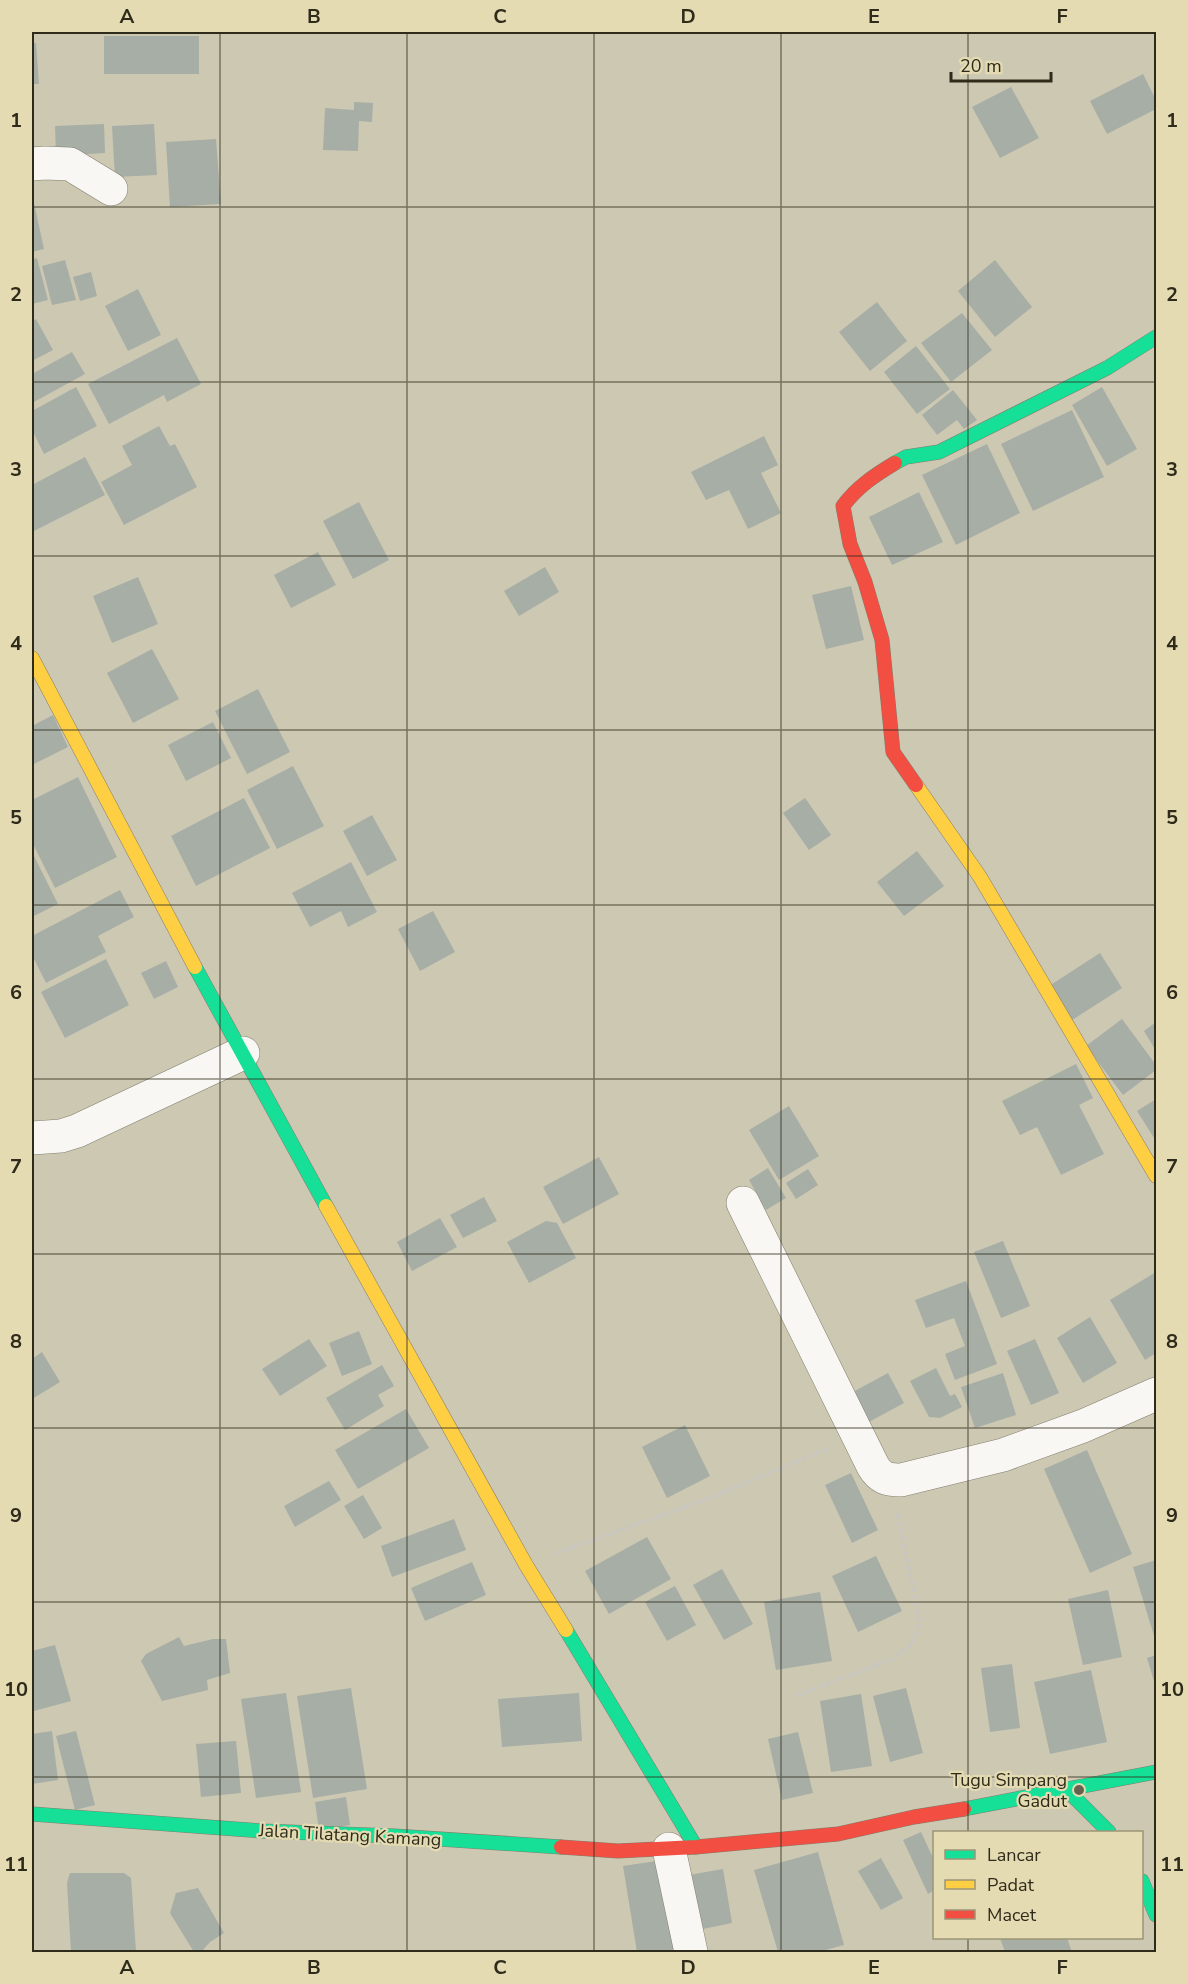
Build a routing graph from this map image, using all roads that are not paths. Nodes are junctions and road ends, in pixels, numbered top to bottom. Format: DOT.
graph roads {
  1 [pos="32,165"];
  2 [pos="111,189"];
  3 [pos="1156,337"];
  4 [pos="32,658"];
  5 [pos="243,1053"];
  6 [pos="32,1138"];
  7 [pos="1156,1176"];
  8 [pos="743,1203"];
  9 [pos="1156,1394"];
  10 [pos="1156,1772"];
  11 [pos="1067,1790"];
  12 [pos="32,1814"];
  13 [pos="1107,1831"];
  14 [pos="683,1848"];
  15 [pos="1143,1883"];
  16 [pos="1156,1915"];
  17 [pos="691,1953"];
  1 -- 2 [label="street"];
  3 -- 7 [label="main road"];
  4 -- 5 [label="main road"];
  5 -- 6 [label="street"];
  5 -- 14 [label="main road"];
  8 -- 9 [label="street"];
  10 -- 11 [label="main road, Jalan Tilatang Kamang"];
  11 -- 13 [label="main road"];
  11 -- 14 [label="main road, Jalan Tilatang Kamang"];
  12 -- 14 [label="main road, Jalan Tilatang Kamang"];
  14 -- 17 [label="street"];
  15 -- 16 [label="main road"];
}
